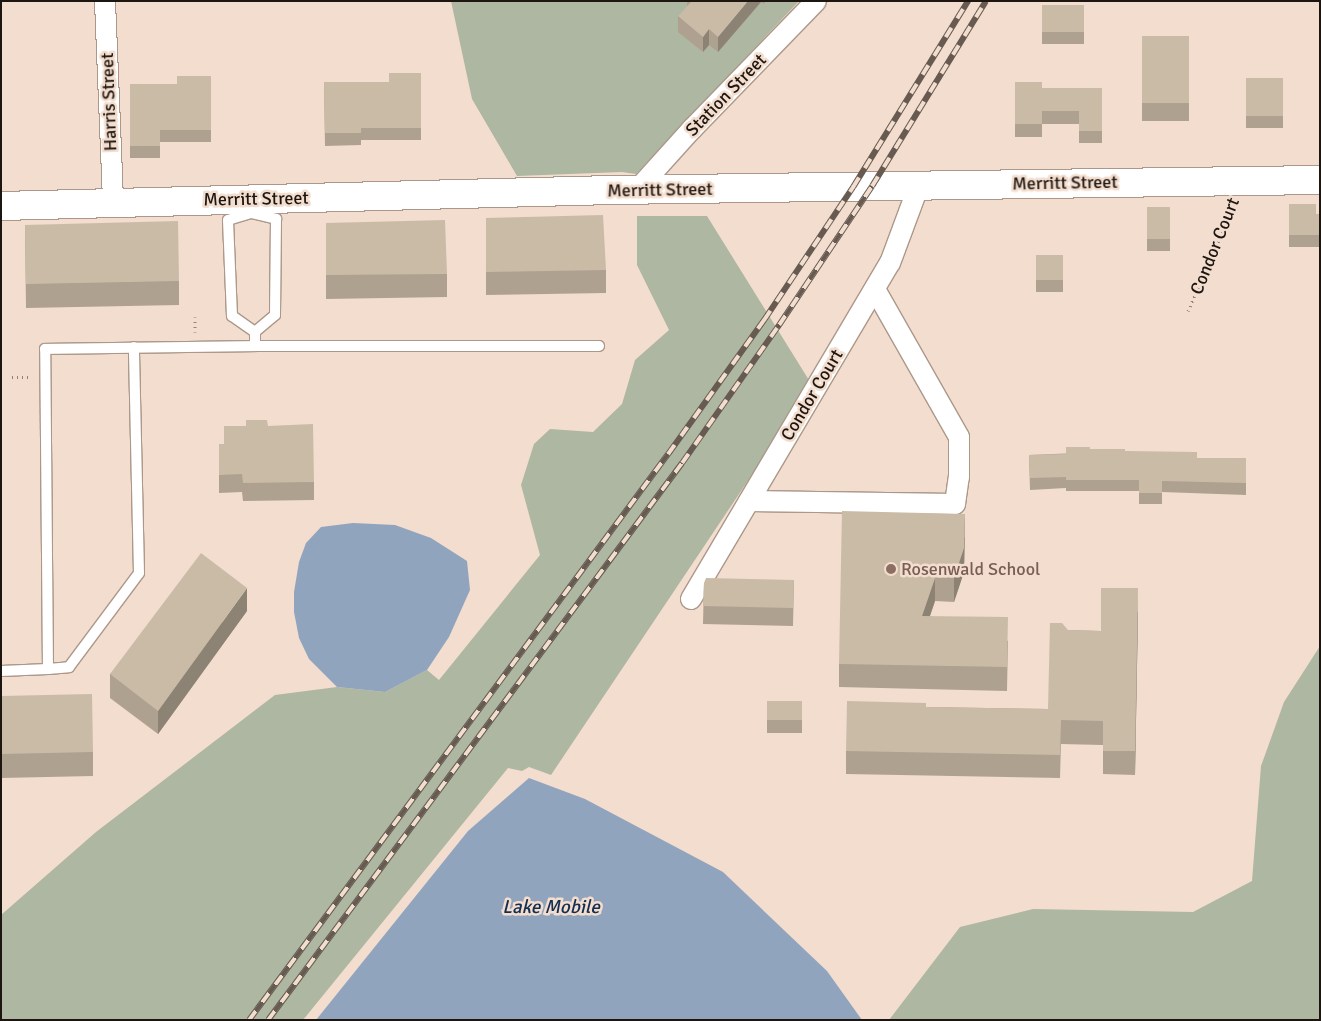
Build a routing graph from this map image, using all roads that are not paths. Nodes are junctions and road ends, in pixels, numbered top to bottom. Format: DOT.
graph roads {
  1 [pos="105,1"];
  2 [pos="816,1"];
  3 [pos="1320,180"];
  4 [pos="919,185"];
  5 [pos="637,190"];
  6 [pos="113,203"];
  7 [pos="1,206"];
  8 [pos="251,206"];
  9 [pos="875,289"];
  10 [pos="255,332"];
  11 [pos="255,346"];
  12 [pos="600,346"];
  13 [pos="134,347"];
  14 [pos="749,501"];
  15 [pos="691,598"];
  16 [pos="48,669"];
  17 [pos="1,670"];
  1 -- 6 [label="street, Harris Street"];
  2 -- 5 [label="street, Station Street"];
  3 -- 4 [label="street, Merritt Street"];
  4 -- 5 [label="street, Merritt Street"];
  4 -- 9 [label="street, Condor Court"];
  5 -- 8 [label="street, Merritt Street"];
  6 -- 7 [label="street, Merritt Street"];
  6 -- 8 [label="street, Merritt Street"];
  8 -- 10 [label="lane"];
  8 -- 10 [label="lane"];
  9 -- 14 [label="street, Condor Court"];
  9 -- 14 [label="street"];
  10 -- 11 [label="lane"];
  11 -- 12 [label="lane"];
  11 -- 13 [label="lane"];
  13 -- 16 [label="lane"];
  13 -- 16 [label="lane"];
  14 -- 15 [label="street, Condor Court"];
  16 -- 17 [label="lane"];
}
